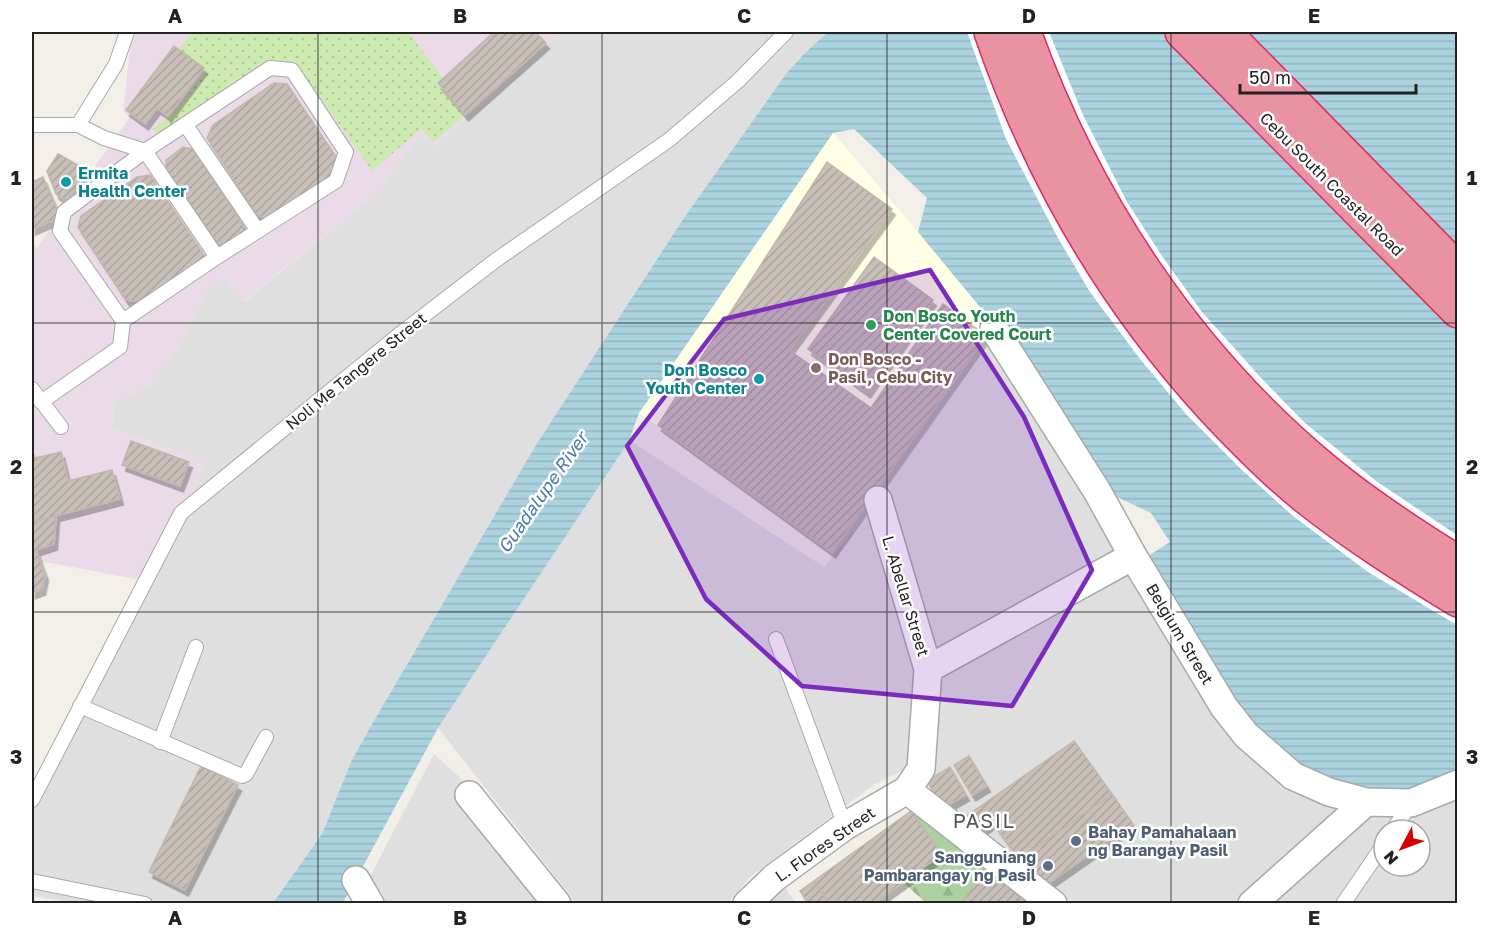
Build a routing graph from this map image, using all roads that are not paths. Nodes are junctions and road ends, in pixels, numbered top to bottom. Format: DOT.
graph roads {
  1 [pos="128,32"];
  2 [pos="786,32"];
  3 [pos="991,32"];
  4 [pos="1024,32"];
  5 [pos="1182,32"];
  6 [pos="1224,32"];
  7 [pos="185,124"];
  8 [pos="32,125"];
  9 [pos="78,125"];
  10 [pos="145,151"];
  11 [pos="258,231"];
  12 [pos="217,257"];
  13 [pos="1458,270"];
  14 [pos="1458,311"];
  15 [pos="123,321"];
  16 [pos="994,329"];
  17 [pos="32,389"];
  18 [pos="41,402"];
  19 [pos="61,427"];
  20 [pos="878,500"];
  21 [pos="1133,556"];
  22 [pos="1458,563"];
  23 [pos="1458,600"];
  24 [pos="776,639"];
  25 [pos="196,647"];
  26 [pos="928,669"];
  27 [pos="80,706"];
  28 [pos="266,737"];
  29 [pos="160,742"];
  30 [pos="1458,784"];
  31 [pos="907,790"];
  32 [pos="469,795"];
  33 [pos="32,800"];
  34 [pos="1365,802"];
  35 [pos="1411,803"];
  36 [pos="1402,818"];
  37 [pos="844,826"];
  38 [pos="1372,861"];
  39 [pos="356,880"];
  40 [pos="32,882"];
  41 [pos="145,903"];
  42 [pos="370,903"];
  43 [pos="557,903"];
  44 [pos="747,903"];
  45 [pos="1053,903"];
  46 [pos="1252,903"];
  47 [pos="1343,903"];
  1 -- 9 [label="lane"];
  2 -- 27 [label="lane, Noli Me Tangere Street"];
  3 -- 23 [label="highway"];
  4 -- 22 [label="highway"];
  5 -- 14 [label="highway, Cebu South Coastal Road"];
  6 -- 13 [label="highway, Cebu South Coastal Road"];
  7 -- 10 [label="lane"];
  7 -- 11 [label="lane"];
  7 -- 11 [label="lane"];
  8 -- 9 [label="lane"];
  9 -- 10 [label="lane"];
  10 -- 12 [label="lane"];
  10 -- 15 [label="lane"];
  11 -- 12 [label="lane"];
  12 -- 15 [label="lane"];
  15 -- 18 [label="lane"];
  16 -- 21 [label="street, Belgium Street"];
  17 -- 18 [label="lane"];
  18 -- 19 [label="lane"];
  20 -- 26 [label="street, L. Abellar Street"];
  21 -- 26 [label="street"];
  21 -- 34 [label="street, Belgium Street"];
  24 -- 37 [label="lane"];
  25 -- 29 [label="lane"];
  26 -- 31 [label="street, L. Abellar Street"];
  27 -- 29 [label="lane"];
  27 -- 33 [label="lane, Noli Me Tangere Street"];
  28 -- 29 [label="lane"];
  30 -- 35 [label="street, Belgium Street"];
  31 -- 37 [label="street, L. Flores Street"];
  31 -- 45 [label="street"];
  32 -- 43 [label="street"];
  34 -- 35 [label="street, Belgium Street"];
  34 -- 46 [label="street"];
  35 -- 36 [label="lane"];
  37 -- 44 [label="street, L. Flores Street"];
  38 -- 47 [label="lane"];
  39 -- 42 [label="street"];
  40 -- 41 [label="lane"];
}
